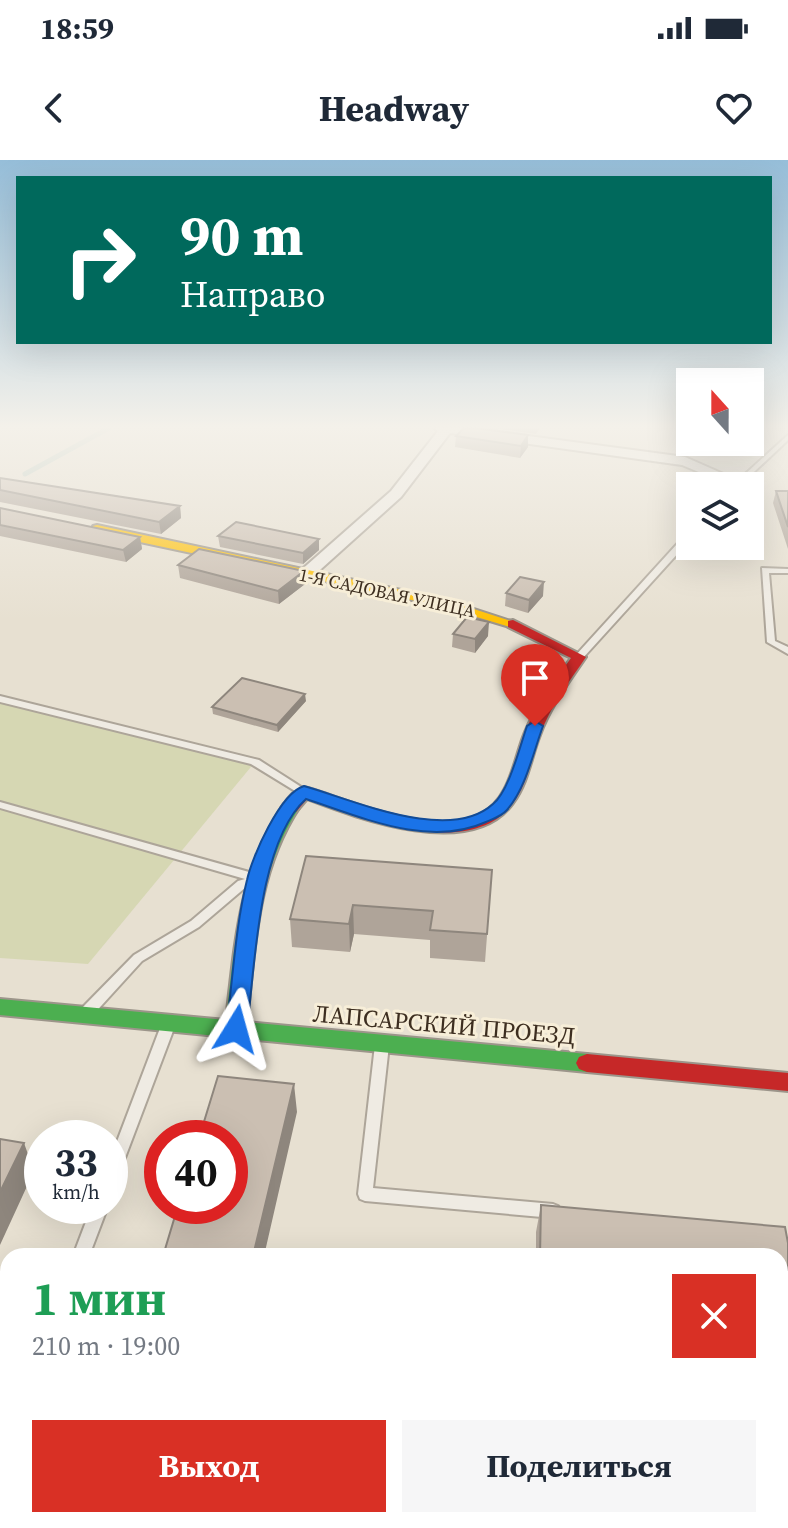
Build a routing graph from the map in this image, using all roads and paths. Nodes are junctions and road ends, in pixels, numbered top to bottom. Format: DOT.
graph roads {
  1 [pos="398,492"];
  2 [pos="76,524"];
  3 [pos="676,550"];
  4 [pos="788,571"];
  5 [pos="305,575"];
  6 [pos="788,651"];
  7 [pos="579,657"];
  8 [pos="0,699"];
  9 [pos="13,702"];
  10 [pos="0,712"];
  11 [pos="304,792"];
  12 [pos="0,805"];
  13 [pos="256,878"];
  14 [pos="0,1007"];
  15 [pos="83,1016"];
  16 [pos="169,1023"];
  17 [pos="236,1029"];
  18 [pos="382,1044"];
  19 [pos="788,1082"];
  20 [pos="128,1131"];
  21 [pos="569,1213"];
  22 [pos="93,1224"];
  23 [pos="84,1248"];
  1 -- 5 [label="street"];
  2 -- 5 [label="street, 1-Я САДОВАЯ УЛИЦА"];
  3 -- 7 [label="lane"];
  4 -- 6 [label="lane"];
  5 -- 7 [label="street, 1-Я САДОВАЯ УЛИЦА"];
  7 -- 11 [label="street"];
  8 -- 9 [label="lane"];
  9 -- 10 [label="lane"];
  9 -- 11 [label="lane"];
  11 -- 13 [label="street"];
  12 -- 13 [label="lane"];
  13 -- 15 [label="lane"];
  13 -- 17 [label="street"];
  14 -- 15 [label="street, ЛАПСАРСКИЙ ПРОЕЗД"];
  15 -- 16 [label="street, ЛАПСАРСКИЙ ПРОЕЗД"];
  16 -- 17 [label="street, ЛАПСАРСКИЙ ПРОЕЗД"];
  16 -- 20 [label="lane"];
  17 -- 18 [label="street, ЛАПСАРСКИЙ ПРОЕЗД"];
  18 -- 19 [label="street, ЛАПСАРСКИЙ ПРОЕЗД"];
  18 -- 21 [label="lane"];
  22 -- 23 [label="lane"];
}
